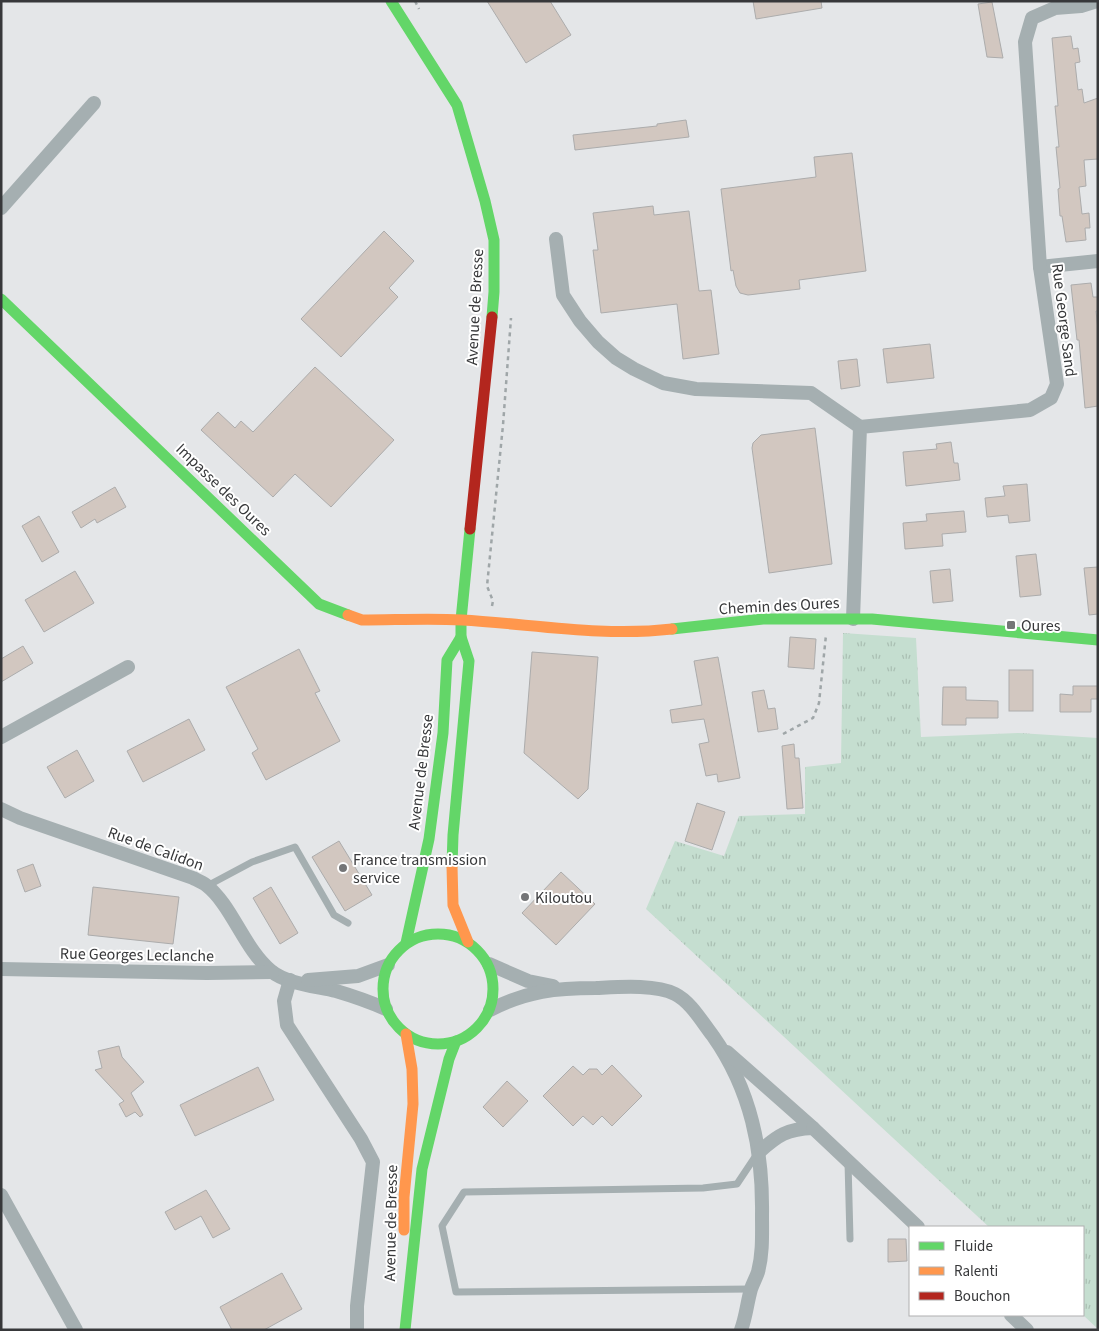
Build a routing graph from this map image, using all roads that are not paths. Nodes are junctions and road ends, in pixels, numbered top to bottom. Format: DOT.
graph roads {
  1 [pos="391,1"];
  2 [pos="1097,1"];
  3 [pos="94,103"];
  4 [pos="1,208"];
  5 [pos="556,239"];
  6 [pos="1098,261"];
  7 [pos="1040,267"];
  8 [pos="1,298"];
  9 [pos="860,427"];
  10 [pos="853,619"];
  11 [pos="461,620"];
  12 [pos="461,637"];
  13 [pos="1098,640"];
  14 [pos="128,667"];
  15 [pos="1,737"];
  16 [pos="1,808"];
  17 [pos="207,886"];
  18 [pos="348,923"];
  19 [pos="468,942"];
  20 [pos="406,943"];
  21 [pos="489,964"];
  22 [pos="388,965"];
  23 [pos="1,969"];
  24 [pos="272,972"];
  25 [pos="290,980"];
  26 [pos="573,988"];
  27 [pos="386,1009"];
  28 [pos="490,1010"];
  29 [pos="406,1034"];
  30 [pos="456,1041"];
  31 [pos="719,1045"];
  32 [pos="813,1128"];
  33 [pos="759,1152"];
  34 [pos="848,1161"];
  35 [pos="1,1195"];
  36 [pos="917,1226"];
  37 [pos="850,1240"];
  38 [pos="751,1289"];
  39 [pos="1013,1316"];
  40 [pos="405,1327"];
  41 [pos="76,1330"];
  42 [pos="357,1330"];
  43 [pos="741,1330"];
  44 [pos="1027,1330"];
  1 -- 11 [label="main road, Avenue de Bresse"];
  2 -- 7 [label="street, Rue George Sand"];
  3 -- 4 [label="street"];
  5 -- 9 [label="street"];
  6 -- 7 [label="street"];
  7 -- 9 [label="street, Rue George Sand"];
  8 -- 11 [label="main road, Impasse des Oures"];
  9 -- 10 [label="street"];
  10 -- 11 [label="main road, Chemin des Oures"];
  10 -- 13 [label="main road, Chemin des Oures"];
  11 -- 12 [label="main road, Avenue de Bresse"];
  12 -- 19 [label="main road, Avenue de Bresse"];
  12 -- 20 [label="main road, Avenue de Bresse"];
  14 -- 15 [label="street"];
  16 -- 17 [label="street, Rue de Calidon"];
  17 -- 18 [label="lane"];
  17 -- 24 [label="street, Rue de Calidon"];
  19 -- 20 [label="main road"];
  19 -- 21 [label="main road"];
  20 -- 22 [label="main road"];
  21 -- 26 [label="street"];
  21 -- 28 [label="main road"];
  22 -- 25 [label="street, Rue de Calidon"];
  22 -- 27 [label="main road"];
  23 -- 24 [label="street, Rue Georges Leclanche"];
  24 -- 25 [label="street, Rue de Calidon"];
  25 -- 27 [label="street, Rue de Calidon"];
  25 -- 42 [label="street"];
  26 -- 28 [label="street"];
  26 -- 31 [label="street"];
  27 -- 29 [label="main road"];
  28 -- 30 [label="main road"];
  29 -- 30 [label="main road"];
  29 -- 40 [label="main road, Avenue de Bresse"];
  30 -- 40 [label="main road, Avenue de Bresse"];
  31 -- 32 [label="street"];
  31 -- 33 [label="street"];
  32 -- 33 [label="street"];
  32 -- 34 [label="street"];
  33 -- 38 [label="street"];
  33 -- 38 [label="lane"];
  34 -- 36 [label="street"];
  34 -- 37 [label="lane"];
  35 -- 41 [label="street"];
  38 -- 43 [label="street"];
  39 -- 44 [label="street"];
}
